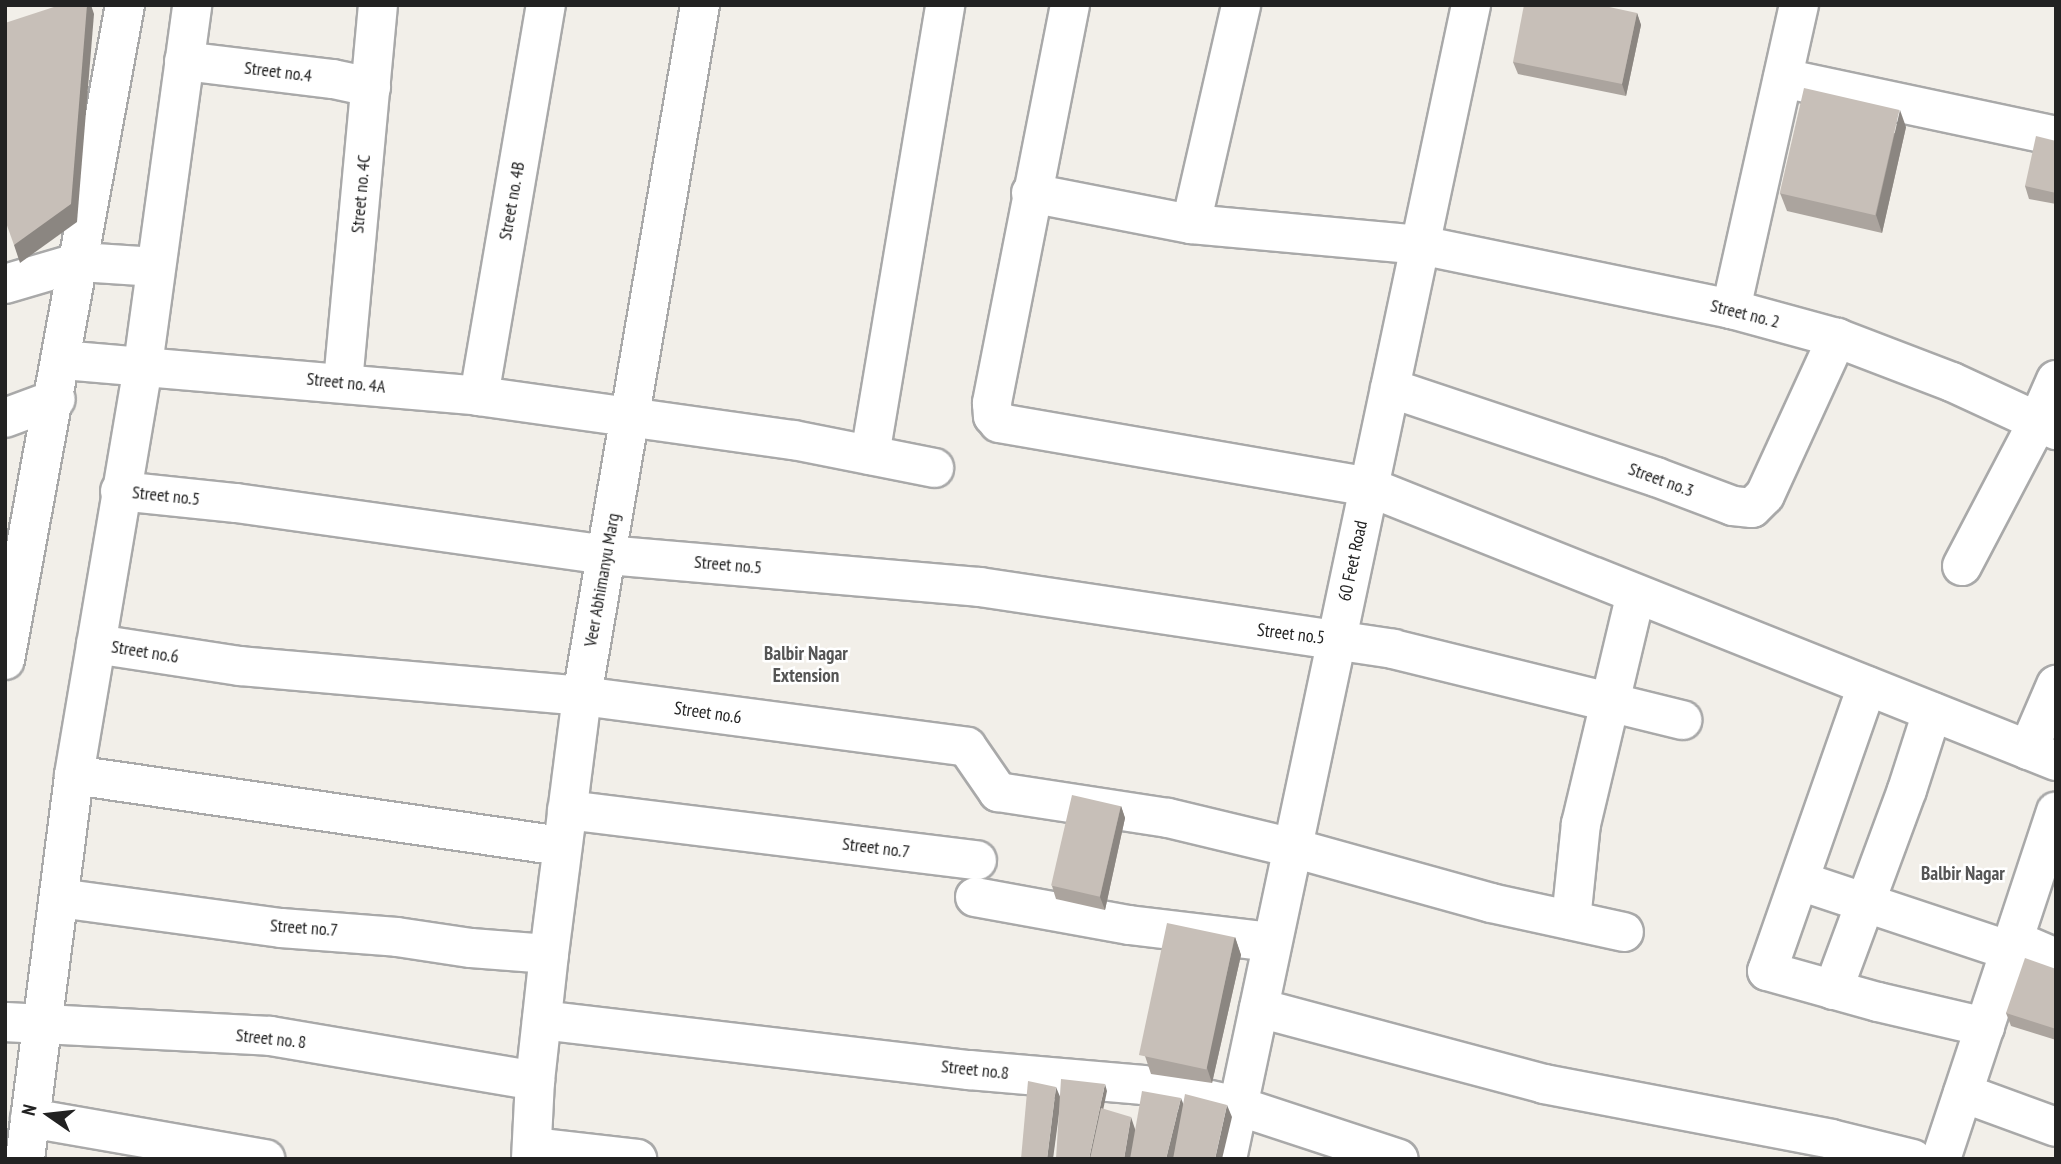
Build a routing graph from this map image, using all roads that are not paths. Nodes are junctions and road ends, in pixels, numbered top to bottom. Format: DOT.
graph roads {
  1 [pos="125,5"];
  2 [pos="191,5"];
  3 [pos="378,5"];
  4 [pos="546,5"];
  5 [pos="700,5"];
  6 [pos="945,5"];
  7 [pos="1070,5"];
  8 [pos="1241,5"];
  9 [pos="1471,5"];
  10 [pos="1799,5"];
  11 [pos="184,61"];
  12 [pos="1783,78"];
  13 [pos="371,87"];
  14 [pos="2056,136"];
  15 [pos="1031,193"];
  16 [pos="1191,224"];
  17 [pos="1420,245"];
  18 [pos="80,262"];
  19 [pos="156,267"];
  20 [pos="5,284"];
  21 [pos="1731,309"];
  22 [pos="1837,338"];
  23 [pos="62,360"];
  24 [pos="143,365"];
  25 [pos="2056,380"];
  26 [pos="343,382"];
  27 [pos="1390,388"];
  28 [pos="479,396"];
  29 [pos="55,399"];
  30 [pos="629,416"];
  31 [pos="5,418"];
  32 [pos="2047,427"];
  33 [pos="870,455"];
  34 [pos="933,468"];
  35 [pos="1369,487"];
  36 [pos="120,491"];
  37 [pos="607,555"];
  38 [pos="13,559"];
  39 [pos="1962,566"];
  40 [pos="1636,594"];
  41 [pos="1337,640"];
  42 [pos="96,644"];
  43 [pos="6,654"];
  44 [pos="2056,685"];
  45 [pos="1867,686"];
  46 [pos="582,696"];
  47 [pos="1608,702"];
  48 [pos="1932,712"];
  49 [pos="1682,720"];
  50 [pos="2042,756"];
  51 [pos="74,775"];
  52 [pos="2056,812"];
  53 [pos="564,828"];
  54 [pos="1293,848"];
  55 [pos="1800,881"];
  56 [pos="59,898"];
  57 [pos="1866,901"];
  58 [pos="1571,920"];
  59 [pos="1624,932"];
  60 [pos="1272,942"];
  61 [pos="2012,946"];
  62 [pos="549,954"];
  63 [pos="2056,958"];
  64 [pos="1833,990"];
  65 [pos="1259,1008"];
  66 [pos="542,1020"];
  67 [pos="23,1024"];
  68 [pos="1985,1027"];
  69 [pos="535,1082"];
  70 [pos="1963,1093"];
  71 [pos="1238,1106"];
  72 [pos="30,1118"];
  73 [pos="2056,1127"];
  74 [pos="531,1153"];
  75 [pos="25,1159"];
  76 [pos="265,1159"];
  77 [pos="637,1159"];
  78 [pos="1227,1159"];
  79 [pos="1399,1159"];
  80 [pos="1913,1159"];
  81 [pos="1941,1159"];
  1 -- 18 [label="street"];
  2 -- 11 [label="street"];
  3 -- 13 [label="street, Street no. 4C"];
  4 -- 28 [label="street, Street no. 4B"];
  5 -- 30 [label="street, Veer Abhimanyu Marg"];
  6 -- 33 [label="street"];
  7 -- 15 [label="street"];
  8 -- 16 [label="street"];
  9 -- 17 [label="street, 60 Feet Road"];
  10 -- 12 [label="street"];
  11 -- 13 [label="street, Street no.4"];
  11 -- 19 [label="street"];
  12 -- 14 [label="street"];
  12 -- 21 [label="street"];
  13 -- 26 [label="street, Street no. 4C"];
  15 -- 16 [label="street, Street no. 2"];
  15 -- 35 [label="street"];
  16 -- 17 [label="street, Street no. 2"];
  17 -- 21 [label="street, Street no. 2"];
  17 -- 27 [label="street, 60 Feet Road"];
  18 -- 19 [label="street"];
  18 -- 20 [label="street"];
  18 -- 23 [label="street"];
  19 -- 24 [label="street"];
  21 -- 22 [label="street, Street no. 2"];
  22 -- 27 [label="street, Street no.3"];
  22 -- 32 [label="street, Street no. 2"];
  23 -- 24 [label="street, Street no. 4A"];
  23 -- 29 [label="street"];
  24 -- 26 [label="street, Street no. 4A"];
  24 -- 36 [label="street"];
  25 -- 32 [label="street"];
  26 -- 28 [label="street, Street no. 4A"];
  27 -- 35 [label="street, 60 Feet Road"];
  28 -- 30 [label="street, Street no. 4A"];
  29 -- 31 [label="street"];
  29 -- 38 [label="street"];
  30 -- 33 [label="street, Street no. 4A"];
  30 -- 37 [label="street, Veer Abhimanyu Marg"];
  32 -- 39 [label="street"];
  33 -- 34 [label="street, Street no. 4A"];
  35 -- 40 [label="street"];
  35 -- 41 [label="street, 60 Feet Road"];
  36 -- 37 [label="street, Street no.5"];
  36 -- 42 [label="street"];
  37 -- 41 [label="street, Street no.5"];
  37 -- 46 [label="street, Veer Abhimanyu Marg"];
  38 -- 43 [label="street"];
  40 -- 45 [label="street"];
  40 -- 47 [label="street"];
  41 -- 47 [label="street, Street no.5"];
  41 -- 54 [label="street, 60 Feet Road"];
  42 -- 46 [label="street, Street no.6"];
  42 -- 51 [label="street"];
  44 -- 50 [label="street"];
  45 -- 48 [label="street"];
  45 -- 55 [label="street"];
  46 -- 53 [label="street, Veer Abhimanyu Marg"];
  46 -- 54 [label="street, Street no.6"];
  47 -- 49 [label="street, Street no.5"];
  47 -- 58 [label="street"];
  48 -- 50 [label="street"];
  48 -- 57 [label="street"];
  51 -- 53 [label="street, Street no.7"];
  51 -- 56 [label="street"];
  52 -- 61 [label="street"];
  53 -- 60 [label="street, Street no.7"];
  53 -- 62 [label="street, Veer Abhimanyu Marg"];
  54 -- 58 [label="street, Street no.6"];
  54 -- 60 [label="street, 60 Feet Road"];
  55 -- 57 [label="street"];
  55 -- 64 [label="street"];
  56 -- 62 [label="street, Street no.7"];
  56 -- 67 [label="street"];
  57 -- 61 [label="street"];
  57 -- 64 [label="street"];
  58 -- 59 [label="street, Street no.6"];
  60 -- 65 [label="street, 60 Feet Road"];
  61 -- 63 [label="street"];
  61 -- 68 [label="street"];
  62 -- 66 [label="street, Veer Abhimanyu Marg"];
  64 -- 68 [label="street"];
  65 -- 71 [label="street, 60 Feet Road"];
  65 -- 80 [label="street"];
  66 -- 69 [label="street, Veer Abhimanyu Marg"];
  66 -- 71 [label="street, Street no.8"];
  67 -- 69 [label="street, Street no. 8"];
  67 -- 72 [label="street"];
  68 -- 70 [label="street"];
  69 -- 74 [label="street, Veer Abhimanyu Marg"];
  70 -- 73 [label="street"];
  70 -- 81 [label="street"];
  71 -- 78 [label="street, 60 Feet Road"];
  71 -- 79 [label="street, Street no.8"];
  72 -- 75 [label="street"];
  72 -- 76 [label="street"];
  74 -- 77 [label="street"];
}
